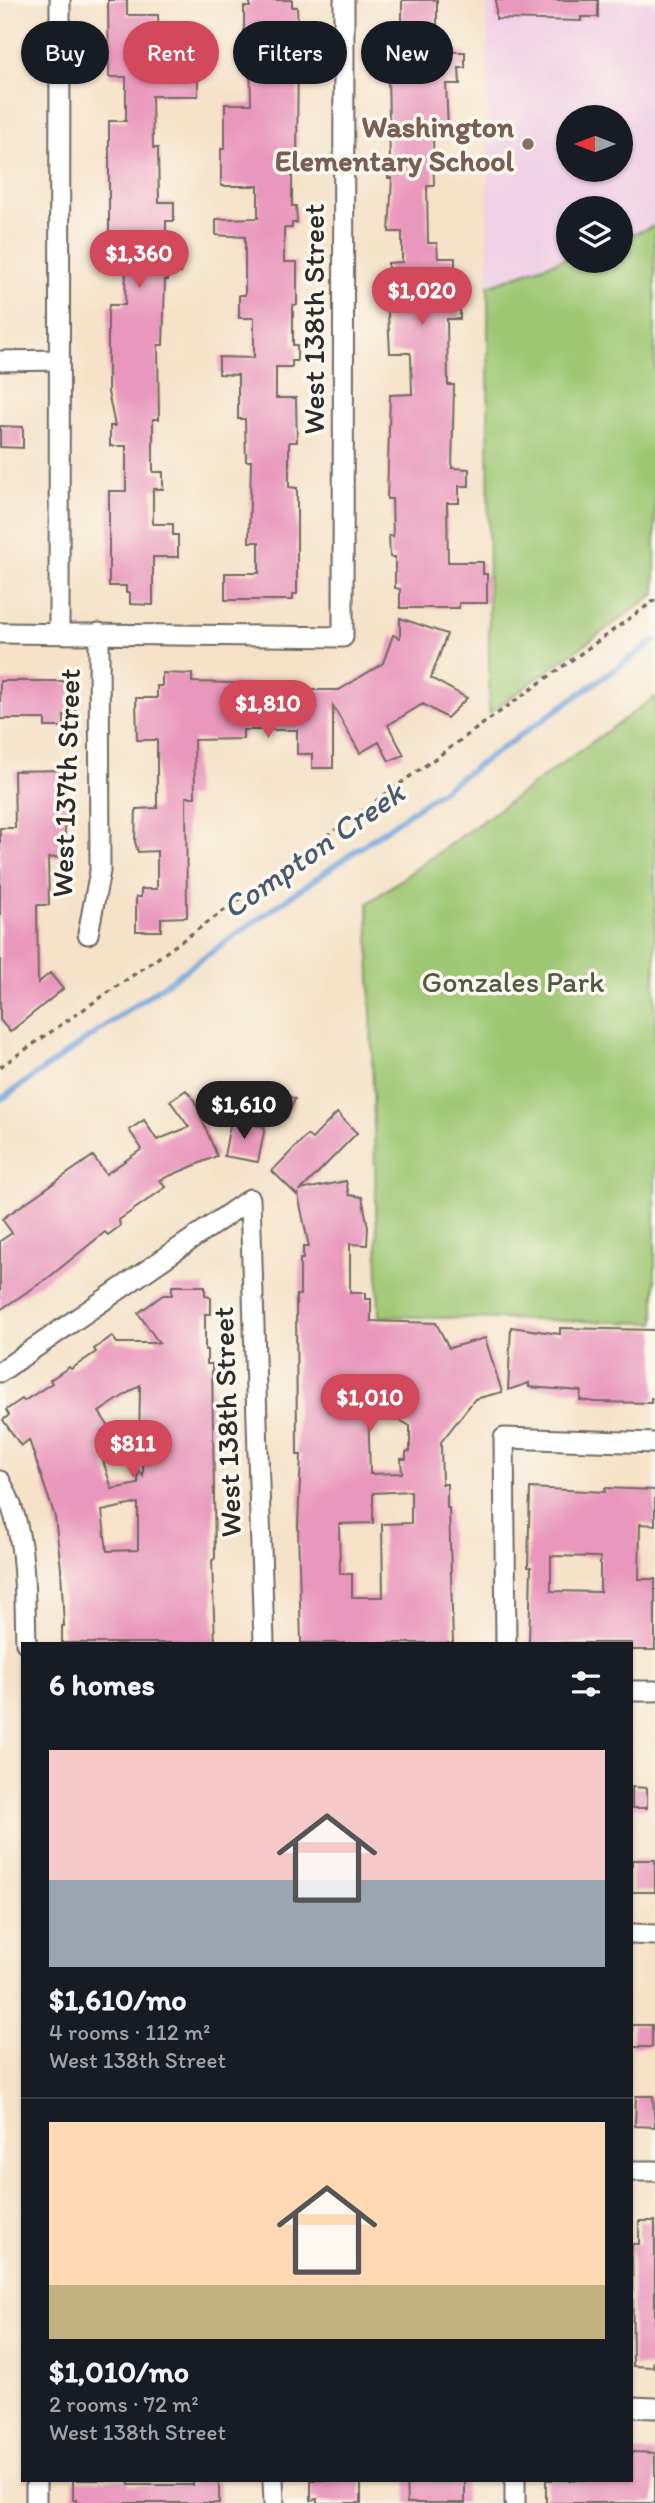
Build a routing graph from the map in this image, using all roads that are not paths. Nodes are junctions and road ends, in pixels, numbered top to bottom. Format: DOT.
graph roads {
  1 [pos="60,0"];
  2 [pos="344,0"];
  3 [pos="59,360"];
  4 [pos="0,361"];
  5 [pos="0,633"];
  6 [pos="59,633"];
  7 [pos="99,633"];
  8 [pos="88,934"];
  9 [pos="0,1372"];
  10 [pos="655,1443"];
  11 [pos="0,1481"];
  12 [pos="26,1642"];
  13 [pos="264,1642"];
  14 [pos="506,1642"];
  15 [pos="633,1691"];
  16 [pos="655,1691"];
  17 [pos="633,1934"];
  18 [pos="655,1935"];
  19 [pos="633,2171"];
  20 [pos="655,2171"];
  21 [pos="633,2407"];
  22 [pos="655,2407"];
  23 [pos="36,2482"];
  24 [pos="273,2482"];
  25 [pos="515,2482"];
  26 [pos="36,2503"];
  27 [pos="274,2503"];
  28 [pos="515,2503"];
  1 -- 3 [label="street, West 137th Street"];
  2 -- 7 [label="street, West 138th Street"];
  3 -- 4 [label="street"];
  3 -- 6 [label="street, West 137th Street"];
  5 -- 6 [label="street"];
  6 -- 7 [label="street"];
  7 -- 8 [label="street, West 137th Street"];
  9 -- 13 [label="street, West 138th Street"];
  10 -- 14 [label="street"];
  11 -- 12 [label="street"];
  15 -- 16 [label="street"];
  17 -- 18 [label="street"];
  19 -- 20 [label="street"];
  21 -- 22 [label="street"];
  23 -- 26 [label="street"];
  24 -- 27 [label="street"];
  25 -- 28 [label="street"];
}
